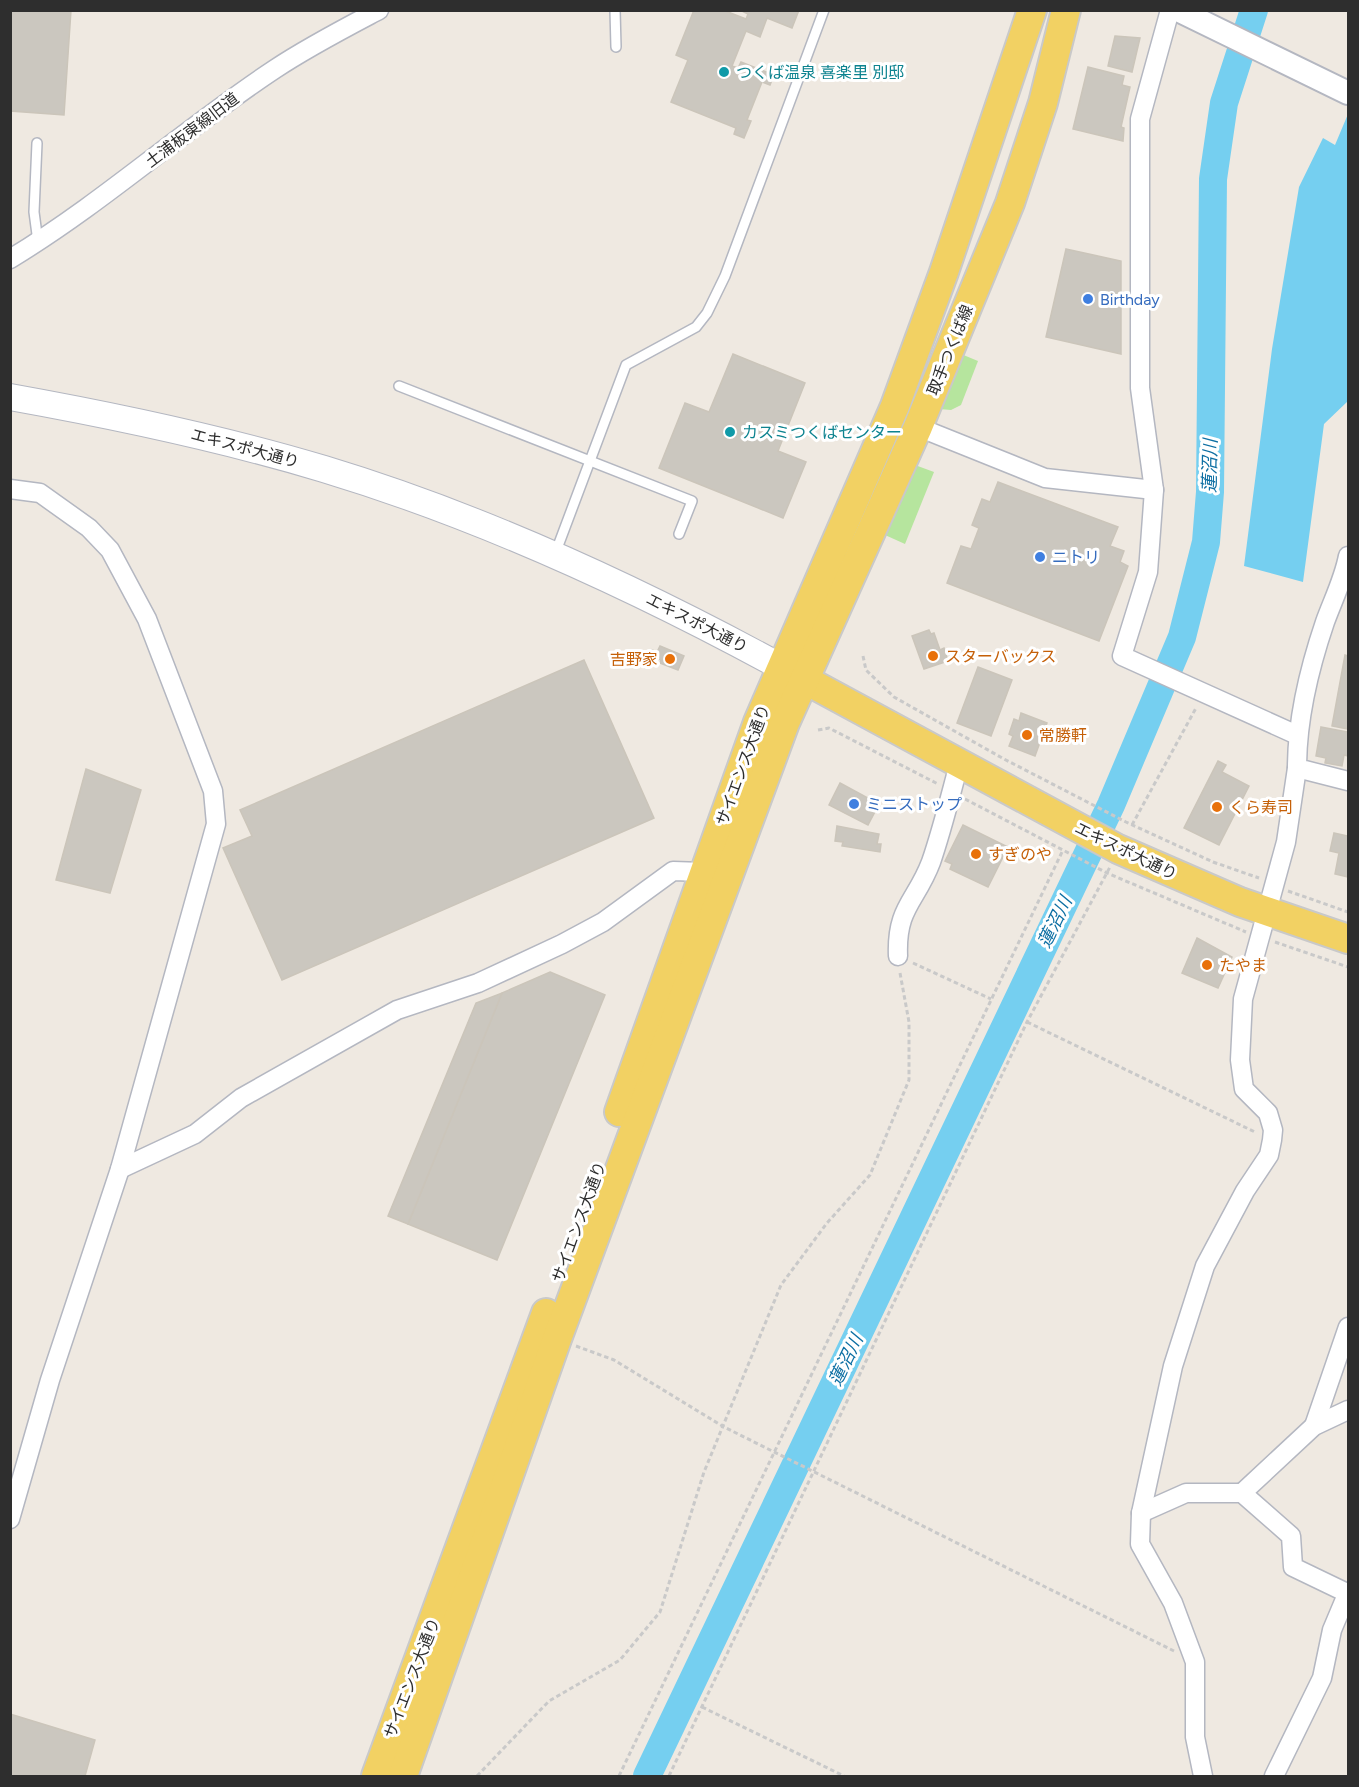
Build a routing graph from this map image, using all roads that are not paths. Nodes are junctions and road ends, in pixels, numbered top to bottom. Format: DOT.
graph roads {
  1 [pos="379,10"];
  2 [pos="615,10"];
  3 [pos="824,10"];
  4 [pos="1032,10"];
  5 [pos="1066,10"];
  6 [pos="1170,10"];
  7 [pos="1186,14"];
  8 [pos="616,47"];
  9 [pos="1348,93"];
  10 [pos="37,143"];
  11 [pos="38,242"];
  12 [pos="10,258"];
  13 [pos="399,386"];
  14 [pos="10,397"];
  15 [pos="918,427"];
  16 [pos="590,459"];
  17 [pos="10,489"];
  18 [pos="1154,490"];
  19 [pos="679,534"];
  20 [pos="555,554"];
  21 [pos="1348,556"];
  22 [pos="792,673"];
  23 [pos="1297,735"];
  24 [pos="959,764"];
  25 [pos="1297,768"];
  26 [pos="1348,782"];
  27 [pos="715,877"];
  28 [pos="1263,924"];
  29 [pos="1348,939"];
  30 [pos="898,956"];
  31 [pos="120,1169"];
  32 [pos="1348,1327"];
  33 [pos="1348,1410"];
  34 [pos="1314,1426"];
  35 [pos="1242,1493"];
  36 [pos="1141,1513"];
  37 [pos="10,1519"];
  38 [pos="1348,1592"];
  39 [pos="376,1776"];
  40 [pos="403,1776"];
  41 [pos="1203,1776"];
  42 [pos="1274,1776"];
  1 -- 11 [label="street, 土浦板東線旧道"];
  2 -- 8 [label="lane"];
  3 -- 16 [label="lane"];
  4 -- 22 [label="main road, 取手つくば線"];
  5 -- 15 [label="main road, 取手つくば線"];
  6 -- 18 [label="street"];
  7 -- 9 [label="street"];
  10 -- 11 [label="lane"];
  11 -- 12 [label="street, 土浦板東線旧道"];
  13 -- 16 [label="lane"];
  14 -- 20 [label="main road, エキスポ大通り"];
  15 -- 18 [label="street"];
  15 -- 22 [label="main road, 取手つくば線"];
  16 -- 19 [label="lane"];
  16 -- 20 [label="lane"];
  17 -- 31 [label="street"];
  18 -- 23 [label="street"];
  20 -- 22 [label="main road, エキスポ大通り"];
  21 -- 23 [label="street"];
  22 -- 24 [label="main road, エキスポ大通り"];
  22 -- 27 [label="main road, サイエンス大通り"];
  23 -- 25 [label="street"];
  24 -- 28 [label="main road, エキスポ大通り"];
  24 -- 30 [label="street"];
  25 -- 26 [label="street"];
  25 -- 28 [label="street"];
  27 -- 31 [label="street"];
  27 -- 39 [label="main road, サイエンス大通り"];
  27 -- 40 [label="main road, サイエンス大通り"];
  28 -- 29 [label="main road, エキスポ大通り"];
  28 -- 36 [label="street"];
  31 -- 37 [label="street"];
  32 -- 34 [label="street"];
  33 -- 34 [label="street"];
  34 -- 35 [label="street"];
  35 -- 36 [label="street"];
  35 -- 38 [label="street"];
  36 -- 41 [label="street"];
  38 -- 42 [label="street"];
}
